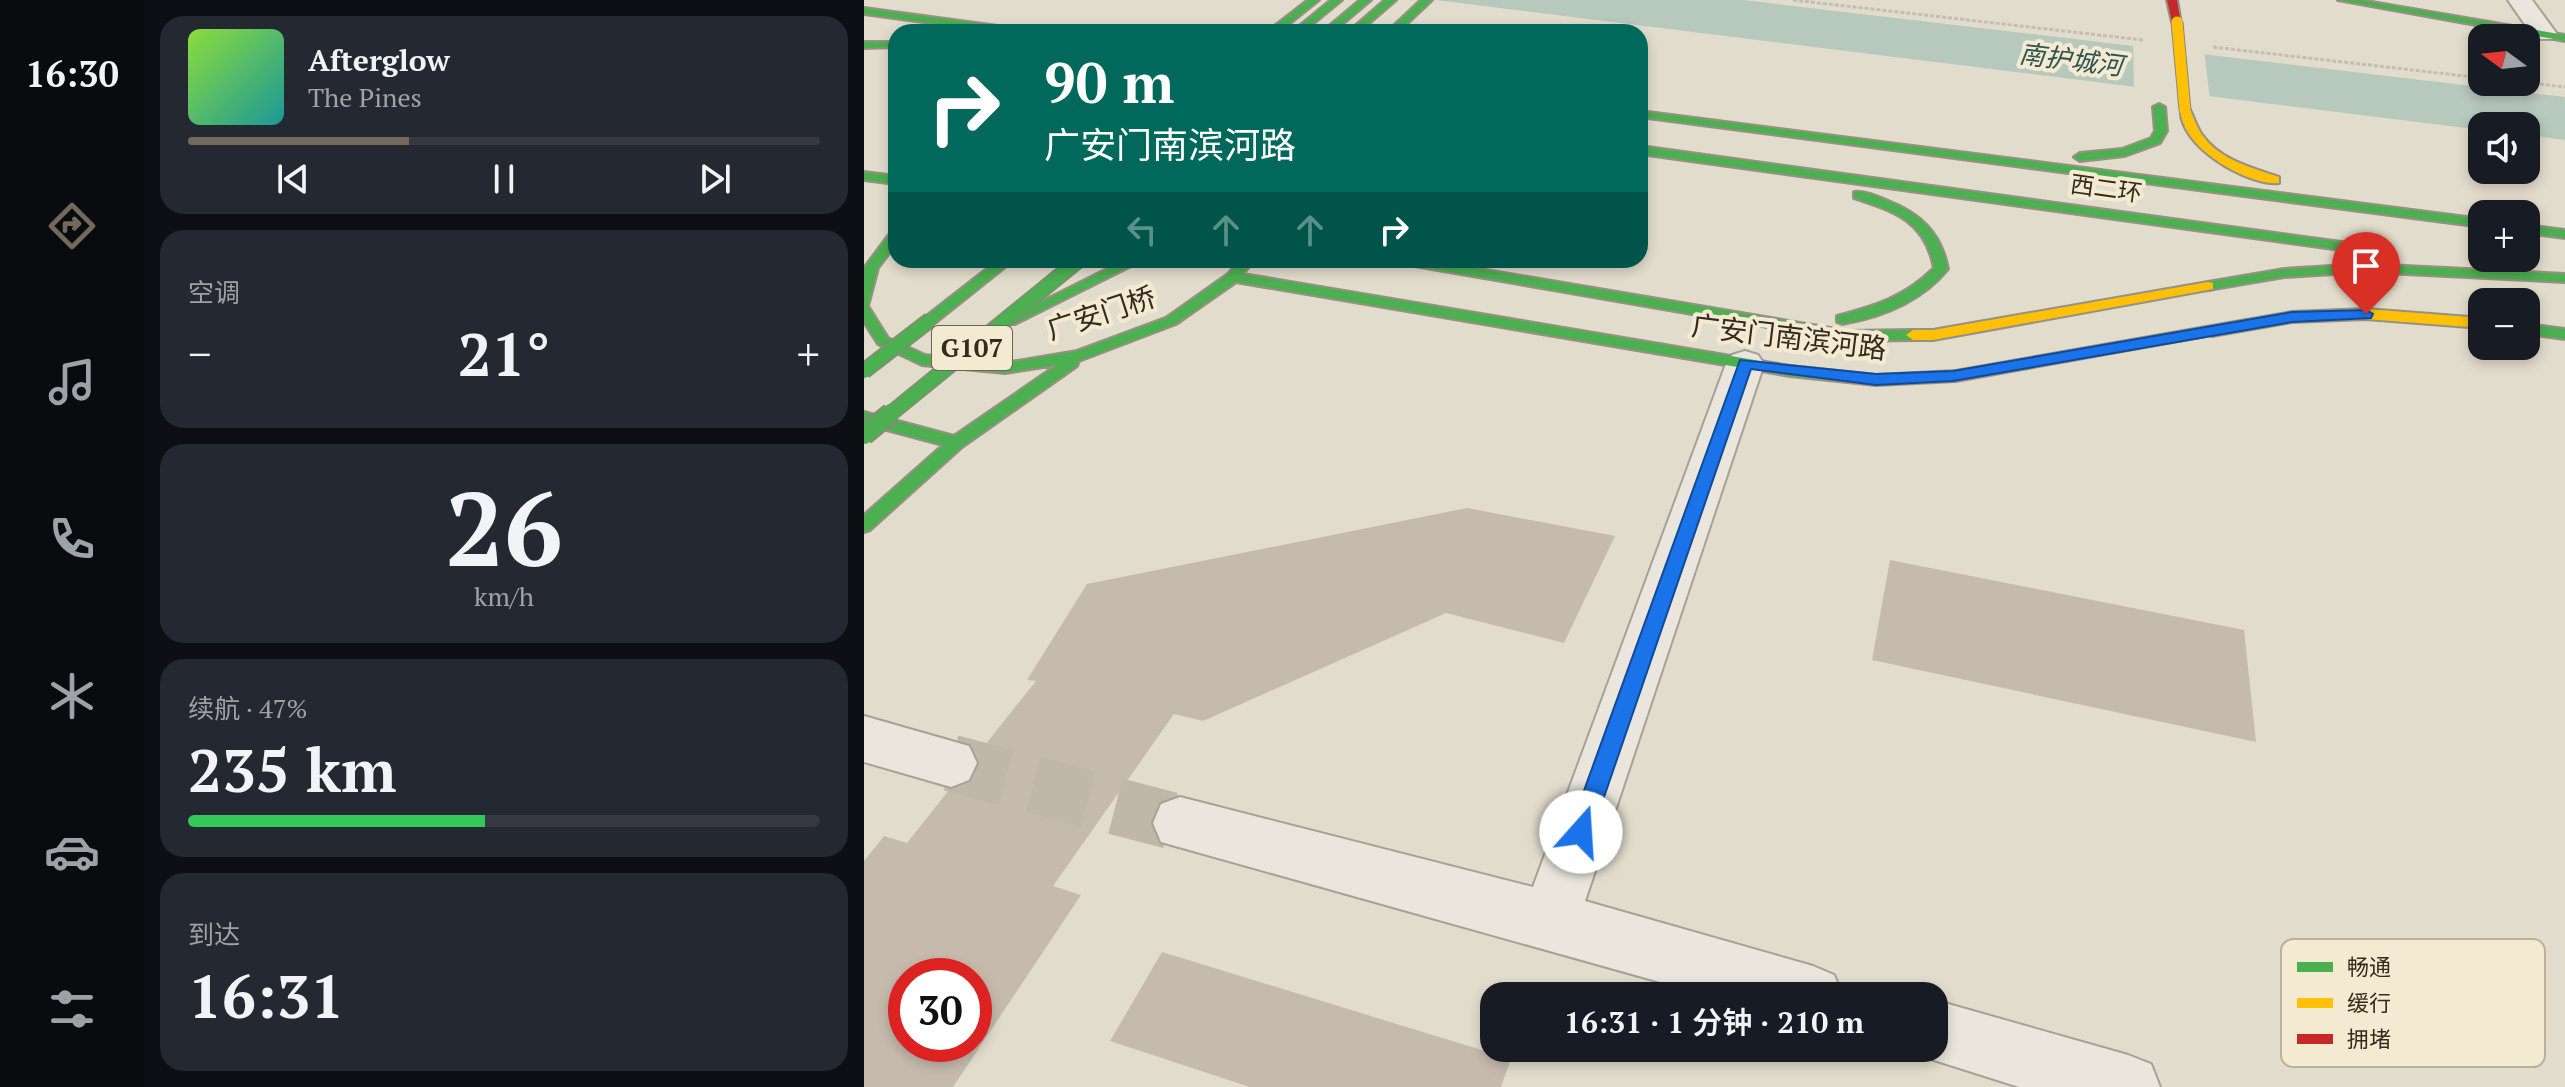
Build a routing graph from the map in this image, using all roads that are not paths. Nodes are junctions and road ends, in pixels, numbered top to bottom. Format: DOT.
graph roads {
  1 [pos="1314,0"];
  2 [pos="1337,0"];
  3 [pos="1366,0"];
  4 [pos="1391,0"];
  5 [pos="1427,0"];
  6 [pos="2172,0"];
  7 [pos="2343,0"];
  8 [pos="2394,0"];
  9 [pos="2520,0"];
  10 [pos="864,11"];
  11 [pos="961,24"];
  12 [pos="1282,24"];
  13 [pos="1307,24"];
  14 [pos="1337,24"];
  15 [pos="1362,24"];
  16 [pos="1401,24"];
  17 [pos="2553,32"];
  18 [pos="864,43"];
  19 [pos="888,45"];
  20 [pos="2159,100"];
  21 [pos="1648,115"];
  22 [pos="1648,151"];
  23 [pos="2004,162"];
  24 [pos="1780,169"];
  25 [pos="864,176"];
  26 [pos="888,179"];
  27 [pos="2365,207"];
  28 [pos="2468,221"];
  29 [pos="2540,231"];
  30 [pos="2565,234"];
  31 [pos="888,236"];
  32 [pos="968,268"];
  33 [pos="997,268"];
  34 [pos="1069,268"];
  35 [pos="1119,268"];
  36 [pos="1240,268"];
  37 [pos="1452,268"];
  38 [pos="1233,277"];
  39 [pos="2565,277"];
  40 [pos="864,303"];
  41 [pos="864,310"];
  42 [pos="930,320"];
  43 [pos="2468,322"];
  44 [pos="1800,325"];
  45 [pos="997,327"];
  46 [pos="2540,331"];
  47 [pos="2565,334"];
  48 [pos="1080,356"];
  49 [pos="1745,364"];
  50 [pos="864,371"];
  51 [pos="864,418"];
  52 [pos="864,435"];
  53 [pos="956,443"];
  54 [pos="864,525"];
  55 [pos="864,739"];
  56 [pos="951,763"];
  57 [pos="1180,823"];
  58 [pos="1550,920"];
  59 [pos="1765,982"];
  60 [pos="1948,1035"];
  61 [pos="2128,1087"];
  1 -- 12 [label="main road"];
  2 -- 13 [label="main road"];
  3 -- 14 [label="main road"];
  4 -- 15 [label="main road"];
  5 -- 16 [label="main road"];
  6 -- 27 [label="main road, bridge"];
  7 -- 17 [label="main road"];
  8 -- 17 [label="main road"];
  9 -- 17 [label="street"];
  10 -- 11 [label="main road"];
  18 -- 19 [label="main road"];
  20 -- 23 [label="main road"];
  21 -- 23 [label="main road, 西二环"];
  22 -- 24 [label="main road, 西二环"];
  23 -- 27 [label="main road, 西二环"];
  24 -- 39 [label="main road, 西二环"];
  24 -- 44 [label="main road"];
  25 -- 26 [label="main road"];
  27 -- 28 [label="main road, 西二环"];
  29 -- 30 [label="main road"];
  31 -- 40 [label="main road"];
  32 -- 42 [label="main road"];
  33 -- 42 [label="main road, G107"];
  34 -- 45 [label="main road, 广安门桥 / G107, bridge"];
  35 -- 45 [label="main road, bridge"];
  36 -- 38 [label="main road, 广安门桥"];
  37 -- 44 [label="main road"];
  38 -- 48 [label="main road, 广安门桥"];
  38 -- 49 [label="main road, 广安门南滨河路"];
  39 -- 44 [label="main road"];
  41 -- 48 [label="main road, 广安门桥"];
  42 -- 50 [label="main road, G107, bridge"];
  43 -- 49 [label="main road, 广安门南滨河路"];
  45 -- 52 [label="main road, 广安门桥 / G107, bridge"];
  46 -- 47 [label="main road"];
  48 -- 53 [label="main road"];
  49 -- 58 [label="street"];
  51 -- 53 [label="main road"];
  53 -- 54 [label="main road"];
  55 -- 56 [label="street"];
  57 -- 58 [label="street"];
  58 -- 59 [label="street"];
  60 -- 61 [label="street"];
}
